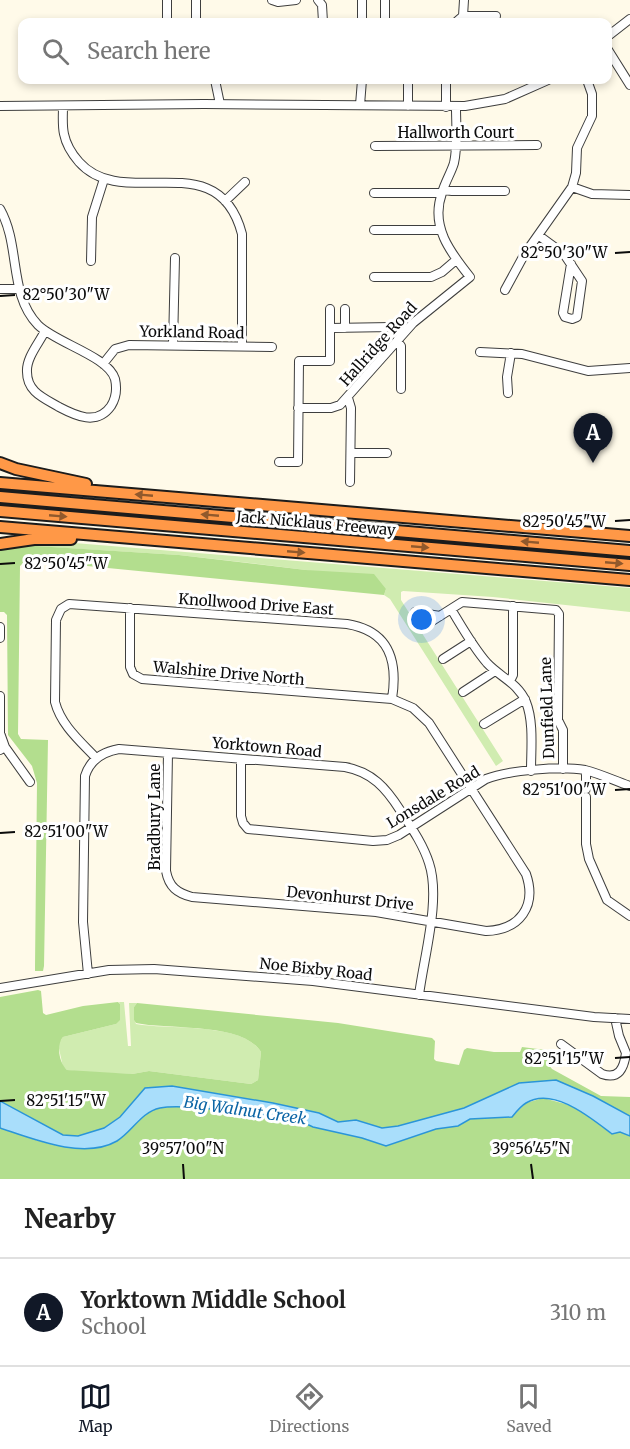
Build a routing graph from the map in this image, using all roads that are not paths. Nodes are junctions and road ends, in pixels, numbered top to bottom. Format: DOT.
graph roads {
  1 [pos="167,0"];
  2 [pos="196,0"];
  3 [pos="272,0"];
  4 [pos="296,0"];
  5 [pos="318,0"];
  6 [pos="362,0"];
  7 [pos="385,0"];
  8 [pos="464,0"];
  9 [pos="463,16"];
  10 [pos="496,16"];
  11 [pos="167,18"];
  12 [pos="196,18"];
  13 [pos="322,18"];
  14 [pos="362,18"];
  15 [pos="385,18"];
  16 [pos="461,18"];
  17 [pos="630,19"];
  18 [pos="612,33"];
  19 [pos="612,56"];
  20 [pos="216,84"];
  21 [pos="362,84"];
  22 [pos="408,84"];
  23 [pos="446,84"];
  24 [pos="540,84"];
  25 [pos="589,84"];
  26 [pos="630,85"];
  27 [pos="220,104"];
  28 [pos="360,105"];
  29 [pos="0,106"];
  30 [pos="63,106"];
  31 [pos="408,106"];
  32 [pos="446,107"];
  33 [pos="456,107"];
  34 [pos="456,145"];
  35 [pos="537,145"];
  36 [pos="375,146"];
  37 [pos="104,179"];
  38 [pos="245,182"];
  39 [pos="572,187"];
  40 [pos="442,191"];
  41 [pos="505,191"];
  42 [pos="374,193"];
  43 [pos="630,195"];
  44 [pos="225,201"];
  45 [pos="0,209"];
  46 [pos="374,230"];
  47 [pos="440,230"];
  48 [pos="538,235"];
  49 [pos="175,258"];
  50 [pos="456,260"];
  51 [pos="91,261"];
  52 [pos="571,264"];
  53 [pos="374,277"];
  54 [pos="0,289"];
  55 [pos="19,289"];
  56 [pos="505,290"];
  57 [pos="330,309"];
  58 [pos="345,309"];
  59 [pos="330,328"];
  60 [pos="345,328"];
  61 [pos="45,331"];
  62 [pos="400,338"];
  63 [pos="173,345"];
  64 [pos="242,346"];
  65 [pos="272,347"];
  66 [pos="480,352"];
  67 [pos="511,353"];
  68 [pos="103,364"];
  69 [pos="630,368"];
  70 [pos="401,389"];
  71 [pos="508,393"];
  72 [pos="348,398"];
  73 [pos="298,408"];
  74 [pos="351,453"];
  75 [pos="387,453"];
  76 [pos="279,462"];
  77 [pos="0,463"];
  78 [pos="350,482"];
  79 [pos="0,483"];
  80 [pos="121,493"];
  81 [pos="0,497"];
  82 [pos="0,511"];
  83 [pos="0,527"];
  84 [pos="630,536"];
  85 [pos="122,537"];
  86 [pos="0,544"];
  87 [pos="630,551"];
  88 [pos="630,565"];
  89 [pos="630,580"];
  90 [pos="513,606"];
  91 [pos="130,608"];
  92 [pos="451,609"];
  93 [pos="415,612"];
  94 [pos="440,616"];
  95 [pos="0,627"];
  96 [pos="421,628"];
  97 [pos="0,639"];
  98 [pos="471,641"];
  99 [pos="443,659"];
  100 [pos="495,671"];
  101 [pos="510,681"];
  102 [pos="463,692"];
  103 [pos="0,696"];
  104 [pos="392,699"];
  105 [pos="525,699"];
  106 [pos="484,724"];
  107 [pos="3,748"];
  108 [pos="168,753"];
  109 [pos="96,758"];
  110 [pos="241,759"];
  111 [pos="563,769"];
  112 [pos="531,771"];
  113 [pos="586,771"];
  114 [pos="30,782"];
  115 [pos="630,786"];
  116 [pos="471,789"];
  117 [pos="411,828"];
  118 [pos="168,880"];
  119 [pos="630,916"];
  120 [pos="430,921"];
  121 [pos="88,974"];
  122 [pos="0,988"];
  123 [pos="419,995"];
  124 [pos="615,1018"];
  125 [pos="630,1019"];
  126 [pos="561,1044"];
  1 -- 11 [label="street"];
  2 -- 12 [label="street"];
  3 -- 4 [label="street"];
  5 -- 13 [label="street"];
  6 -- 14 [label="street"];
  7 -- 15 [label="street"];
  8 -- 9 [label="street"];
  9 -- 10 [label="street"];
  9 -- 16 [label="street"];
  17 -- 18 [label="street"];
  19 -- 26 [label="street"];
  20 -- 27 [label="street"];
  21 -- 28 [label="street"];
  22 -- 31 [label="street"];
  23 -- 32 [label="street"];
  24 -- 33 [label="street"];
  25 -- 39 [label="street"];
  27 -- 28 [label="street"];
  27 -- 30 [label="street"];
  28 -- 31 [label="street"];
  29 -- 30 [label="street"];
  30 -- 37 [label="street"];
  31 -- 32 [label="street"];
  32 -- 33 [label="street"];
  33 -- 34 [label="street"];
  34 -- 35 [label="street, Hallworth Court"];
  34 -- 36 [label="street, Hallworth Court"];
  34 -- 40 [label="street"];
  37 -- 44 [label="street"];
  37 -- 51 [label="street"];
  38 -- 44 [label="street"];
  39 -- 43 [label="street"];
  39 -- 48 [label="street"];
  40 -- 41 [label="street"];
  40 -- 42 [label="street"];
  40 -- 47 [label="street"];
  44 -- 64 [label="street"];
  45 -- 55 [label="street"];
  46 -- 47 [label="street"];
  47 -- 50 [label="street"];
  48 -- 52 [label="street"];
  48 -- 56 [label="street"];
  49 -- 63 [label="street"];
  50 -- 53 [label="street"];
  50 -- 62 [label="street, Hallridge Road"];
  52 -- 52 [label="street"];
  54 -- 55 [label="street"];
  55 -- 61 [label="street"];
  57 -- 59 [label="street"];
  58 -- 60 [label="street"];
  59 -- 60 [label="street"];
  59 -- 73 [label="street"];
  60 -- 62 [label="street"];
  61 -- 68 [label="street"];
  61 -- 68 [label="street"];
  62 -- 70 [label="street"];
  62 -- 72 [label="street, Hallridge Road"];
  63 -- 64 [label="street, Yorkland Road"];
  63 -- 68 [label="street, Yorkland Road"];
  64 -- 65 [label="street, Yorkland Road"];
  66 -- 67 [label="street"];
  67 -- 69 [label="street"];
  67 -- 71 [label="street"];
  72 -- 73 [label="street, Hallridge Road"];
  72 -- 74 [label="street"];
  73 -- 76 [label="street"];
  74 -- 75 [label="street"];
  74 -- 78 [label="street"];
  77 -- 80 [label="highway"];
  79 -- 80 [label="highway"];
  84 -- 80 [label="highway, one-way"];
  87 -- 81 [label="highway, Jack Nicklaus Freeway, one-way"];
  82 -- 88 [label="highway, Jack Nicklaus Freeway, one-way"];
  83 -- 85 [label="highway"];
  85 -- 86 [label="highway"];
  85 -- 89 [label="highway, one-way"];
  90 -- 92 [label="street"];
  90 -- 101 [label="street"];
  90 -- 111 [label="street, Dunfield Lane"];
  91 -- 104 [label="street, Knollwood Drive East"];
  91 -- 104 [label="street, Walshire Drive North"];
  91 -- 109 [label="street, Knollwood Drive East"];
  92 -- 94 [label="street"];
  92 -- 98 [label="street"];
  93 -- 94 [label="street"];
  94 -- 96 [label="street"];
  95 -- 97 [label="street"];
  98 -- 99 [label="street"];
  98 -- 100 [label="street"];
  100 -- 101 [label="street"];
  100 -- 102 [label="street"];
  101 -- 105 [label="street"];
  103 -- 107 [label="street"];
  104 -- 116 [label="street"];
  105 -- 106 [label="street"];
  105 -- 112 [label="street"];
  107 -- 114 [label="street"];
  108 -- 109 [label="street, Yorktown Road"];
  108 -- 110 [label="street, Yorktown Road"];
  108 -- 118 [label="street, Bradbury Lane"];
  109 -- 121 [label="street"];
  110 -- 117 [label="street, Yorktown Road"];
  110 -- 117 [label="street, Lonsdale Road"];
  111 -- 112 [label="street, Lonsdale Road"];
  111 -- 113 [label="street, Lonsdale Road"];
  112 -- 116 [label="street, Lonsdale Road"];
  113 -- 115 [label="street, Lonsdale Road"];
  113 -- 119 [label="street"];
  116 -- 117 [label="street, Lonsdale Road"];
  116 -- 120 [label="street, Devonhurst Drive"];
  117 -- 120 [label="street, Yorktown Road"];
  118 -- 120 [label="street, Devonhurst Drive"];
  120 -- 123 [label="street, Yorktown Road"];
  121 -- 122 [label="street, Noe Bixby Road"];
  121 -- 123 [label="street, Noe Bixby Road"];
  123 -- 124 [label="street, Noe Bixby Road"];
  124 -- 125 [label="street, Noe Bixby Road"];
  124 -- 126 [label="street"];
}
